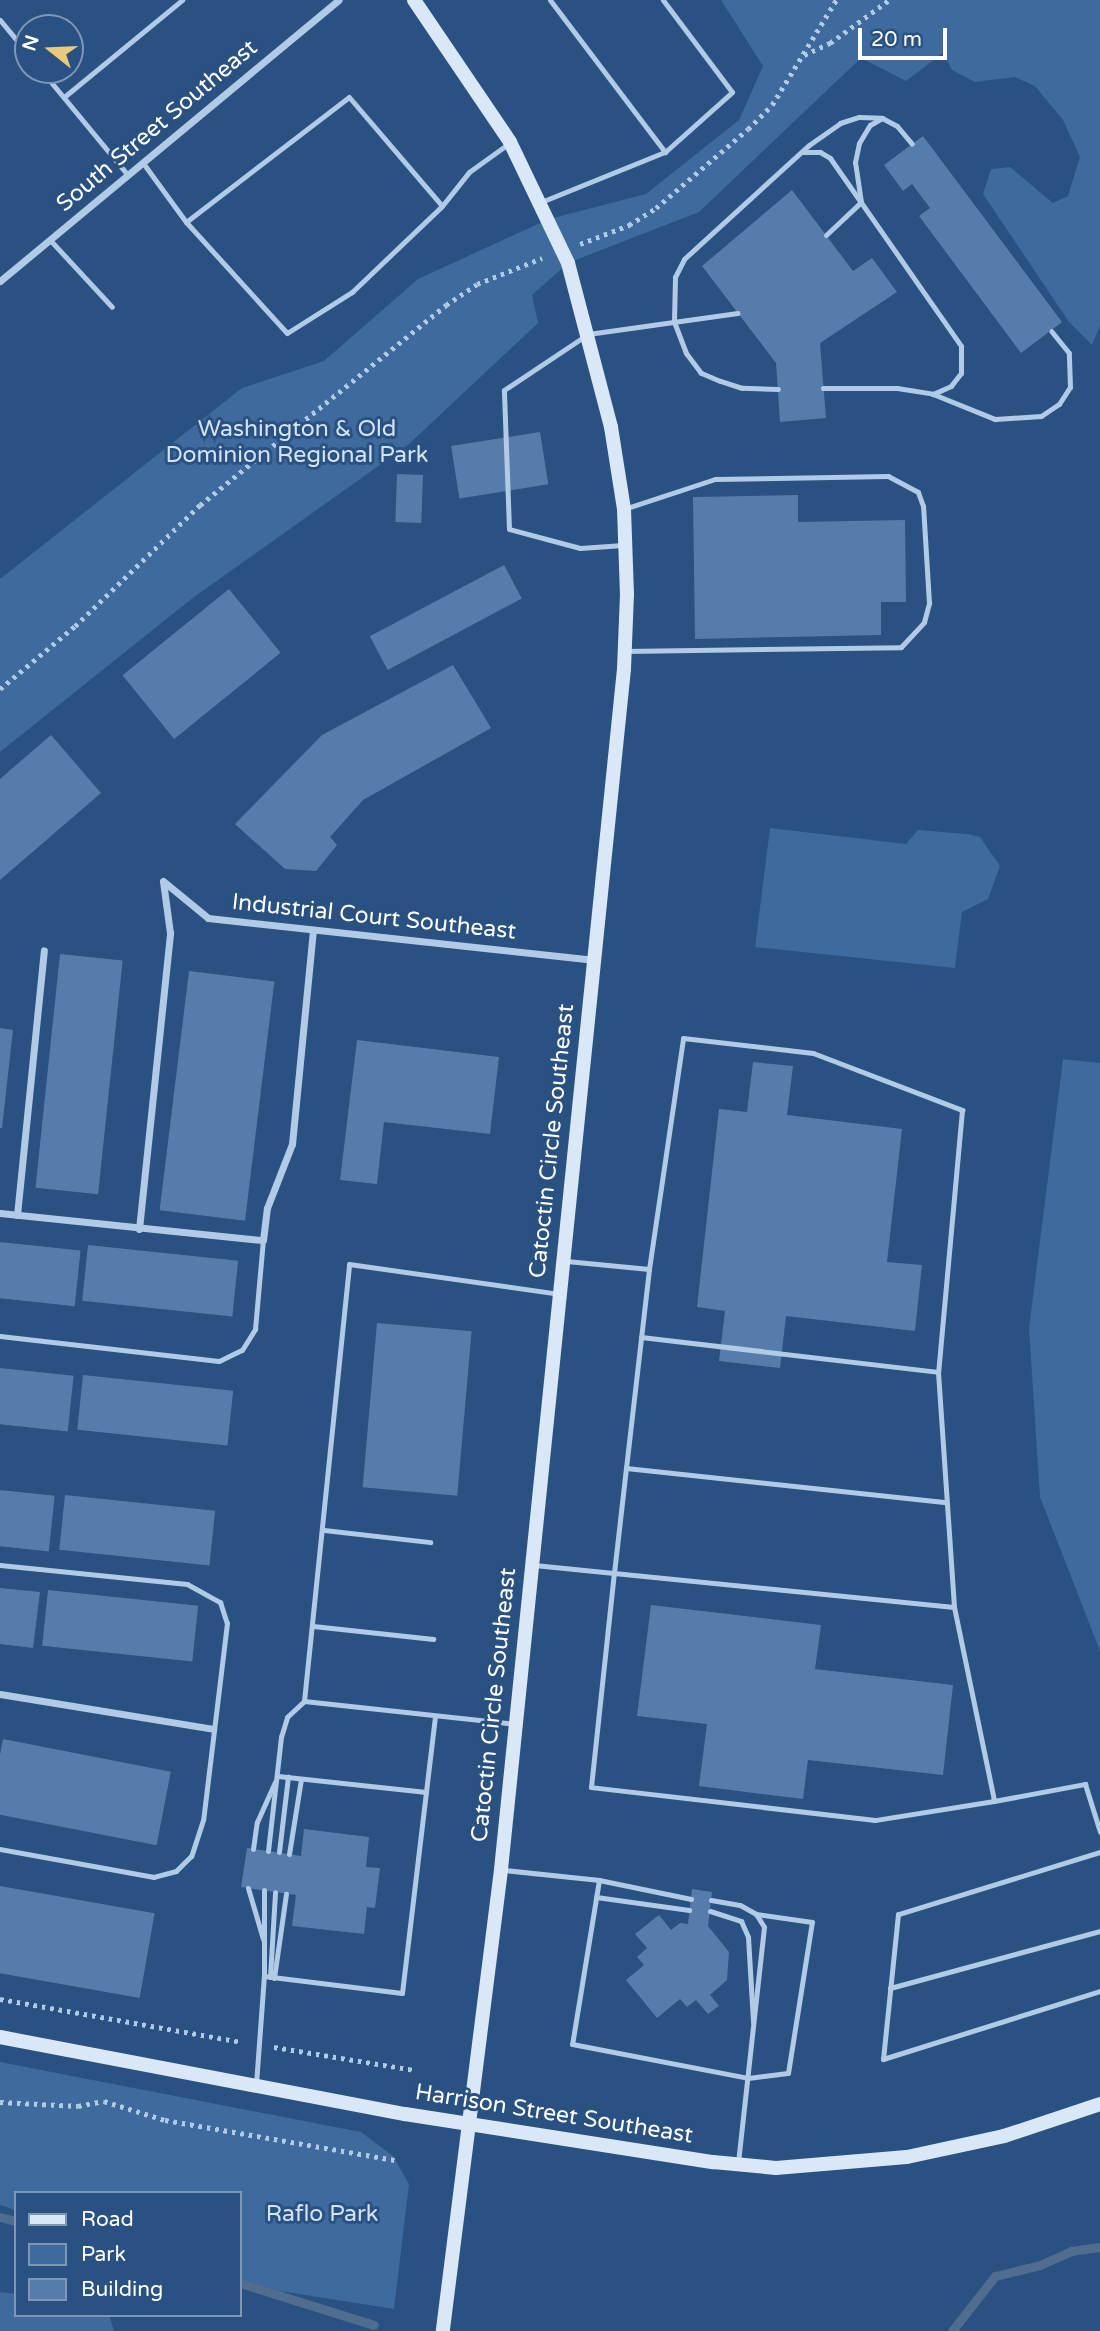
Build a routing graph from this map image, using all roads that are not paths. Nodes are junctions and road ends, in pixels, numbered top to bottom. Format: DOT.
graph roads {
  1 [pos="182,0"];
  2 [pos="338,0"];
  3 [pos="414,0"];
  4 [pos="550,0"];
  5 [pos="663,0"];
  6 [pos="0,20"];
  7 [pos="14,37"];
  8 [pos="53,84"];
  9 [pos="64,97"];
  10 [pos="882,118"];
  11 [pos="510,142"];
  12 [pos="912,144"];
  13 [pos="665,152"];
  14 [pos="801,152"];
  15 [pos="143,163"];
  16 [pos="128,175"];
  17 [pos="541,202"];
  18 [pos="861,202"];
  19 [pos="442,206"];
  20 [pos="186,222"];
  21 [pos="826,235"];
  22 [pos="50,240"];
  23 [pos="0,282"];
  24 [pos="112,307"];
  25 [pos="738,313"];
  26 [pos="674,321"];
  27 [pos="1051,331"];
  28 [pos="588,334"];
  29 [pos="824,388"];
  30 [pos="778,389"];
  31 [pos="933,394"];
  32 [pos="625,509"];
  33 [pos="626,545"];
  34 [pos="625,651"];
  35 [pos="313,931"];
  36 [pos="44,950"];
  37 [pos="593,960"];
  38 [pos="0,1213"];
  39 [pos="17,1215"];
  40 [pos="139,1228"];
  41 [pos="263,1240"];
  42 [pos="562,1261"];
  43 [pos="649,1269"];
  44 [pos="559,1294"];
  45 [pos="0,1336"];
  46 [pos="641,1337"];
  47 [pos="938,1372"];
  48 [pos="626,1468"];
  49 [pos="946,1502"];
  50 [pos="324,1530"];
  51 [pos="430,1542"];
  52 [pos="531,1564"];
  53 [pos="0,1565"];
  54 [pos="614,1573"];
  55 [pos="954,1607"];
  56 [pos="313,1626"];
  57 [pos="433,1639"];
  58 [pos="0,1694"];
  59 [pos="304,1701"];
  60 [pos="435,1716"];
  61 [pos="516,1724"];
  62 [pos="213,1729"];
  63 [pos="278,1776"];
  64 [pos="288,1777"];
  65 [pos="301,1779"];
  66 [pos="426,1792"];
  67 [pos="994,1801"];
  68 [pos="1100,1832"];
  69 [pos="0,1849"];
  70 [pos="253,1849"];
  71 [pos="268,1851"];
  72 [pos="279,1852"];
  73 [pos="1100,1852"];
  74 [pos="289,1854"];
  75 [pos="501,1870"];
  76 [pos="599,1880"];
  77 [pos="248,1888"];
  78 [pos="264,1890"];
  79 [pos="275,1892"];
  80 [pos="286,1894"];
  81 [pos="596,1897"];
  82 [pos="691,1899"];
  83 [pos="711,1900"];
  84 [pos="690,1910"];
  85 [pos="710,1912"];
  86 [pos="756,1914"];
  87 [pos="1100,1931"];
  88 [pos="264,1945"];
  89 [pos="270,1977"];
  90 [pos="890,1988"];
  91 [pos="1100,1991"];
  92 [pos="754,2032"];
  93 [pos="0,2037"];
  94 [pos="748,2078"];
  95 [pos="256,2085"];
  96 [pos="1100,2104"];
  97 [pos="470,2125"];
  98 [pos="738,2161"];
  99 [pos="443,2331"];
  1 -- 9 [label="lane"];
  2 -- 15 [label="street, South Street Southeast"];
  3 -- 11 [label="main road, Catoctin Circle Southeast"];
  4 -- 13 [label="lane"];
  5 -- 13 [label="lane"];
  6 -- 7 [label="lane"];
  8 -- 9 [label="lane"];
  9 -- 16 [label="lane"];
  10 -- 12 [label="lane"];
  10 -- 14 [label="lane"];
  10 -- 18 [label="lane"];
  11 -- 17 [label="main road, Catoctin Circle Southeast"];
  11 -- 19 [label="lane"];
  13 -- 17 [label="lane"];
  14 -- 18 [label="lane"];
  14 -- 26 [label="lane"];
  15 -- 16 [label="street, South Street Southeast"];
  15 -- 20 [label="lane"];
  16 -- 22 [label="street, South Street Southeast"];
  17 -- 28 [label="main road, Catoctin Circle Southeast"];
  18 -- 21 [label="lane"];
  18 -- 31 [label="lane"];
  19 -- 20 [label="lane"];
  19 -- 20 [label="lane"];
  22 -- 23 [label="street, South Street Southeast"];
  22 -- 24 [label="lane"];
  25 -- 26 [label="lane"];
  26 -- 28 [label="lane"];
  26 -- 30 [label="lane"];
  27 -- 31 [label="lane"];
  28 -- 32 [label="main road, Catoctin Circle Southeast"];
  28 -- 33 [label="lane"];
  29 -- 31 [label="lane"];
  32 -- 33 [label="main road, Catoctin Circle Southeast"];
  32 -- 34 [label="lane"];
  33 -- 34 [label="main road, Catoctin Circle Southeast"];
  34 -- 37 [label="main road, Catoctin Circle Southeast"];
  35 -- 37 [label="street, Industrial Court Southeast"];
  35 -- 40 [label="street, Industrial Court Southeast"];
  35 -- 41 [label="street"];
  36 -- 39 [label="street"];
  37 -- 42 [label="main road, Catoctin Circle Southeast"];
  38 -- 39 [label="street"];
  39 -- 40 [label="street"];
  40 -- 41 [label="street"];
  41 -- 45 [label="lane"];
  42 -- 43 [label="lane"];
  42 -- 44 [label="main road, Catoctin Circle Southeast"];
  43 -- 46 [label="lane"];
  43 -- 47 [label="lane"];
  44 -- 50 [label="lane"];
  44 -- 52 [label="main road, Catoctin Circle Southeast"];
  46 -- 47 [label="lane"];
  46 -- 48 [label="lane"];
  47 -- 49 [label="lane"];
  48 -- 49 [label="lane"];
  48 -- 54 [label="lane"];
  49 -- 55 [label="lane"];
  50 -- 51 [label="lane"];
  50 -- 56 [label="lane"];
  52 -- 54 [label="lane"];
  52 -- 61 [label="main road, Catoctin Circle Southeast"];
  53 -- 62 [label="lane"];
  54 -- 55 [label="lane"];
  54 -- 67 [label="lane"];
  55 -- 67 [label="lane"];
  56 -- 57 [label="lane"];
  56 -- 59 [label="lane"];
  58 -- 62 [label="street"];
  59 -- 60 [label="lane"];
  59 -- 63 [label="lane"];
  60 -- 61 [label="lane"];
  60 -- 66 [label="lane"];
  61 -- 75 [label="main road, Catoctin Circle Southeast"];
  62 -- 69 [label="lane"];
  63 -- 64 [label="lane"];
  63 -- 70 [label="lane"];
  63 -- 71 [label="lane"];
  64 -- 65 [label="lane"];
  64 -- 72 [label="lane"];
  65 -- 66 [label="lane"];
  65 -- 74 [label="lane"];
  66 -- 89 [label="lane"];
  67 -- 68 [label="lane"];
  73 -- 90 [label="lane"];
  75 -- 76 [label="lane"];
  75 -- 97 [label="main road, Catoctin Circle Southeast"];
  76 -- 81 [label="lane"];
  76 -- 82 [label="lane"];
  77 -- 88 [label="lane"];
  78 -- 88 [label="lane"];
  79 -- 89 [label="lane"];
  80 -- 89 [label="lane"];
  81 -- 84 [label="lane"];
  81 -- 94 [label="lane"];
  83 -- 86 [label="lane"];
  85 -- 92 [label="lane"];
  86 -- 92 [label="lane"];
  86 -- 94 [label="lane"];
  87 -- 90 [label="lane"];
  88 -- 89 [label="lane"];
  89 -- 95 [label="lane"];
  90 -- 91 [label="lane"];
  92 -- 94 [label="lane"];
  93 -- 95 [label="main road, Harrison Street Southeast"];
  94 -- 98 [label="lane"];
  95 -- 97 [label="main road, Harrison Street Southeast"];
  96 -- 98 [label="main road, Harrison Street Southeast"];
  97 -- 98 [label="main road, Harrison Street Southeast"];
  97 -- 99 [label="main road, Catoctin Circle Southeast"];
}
